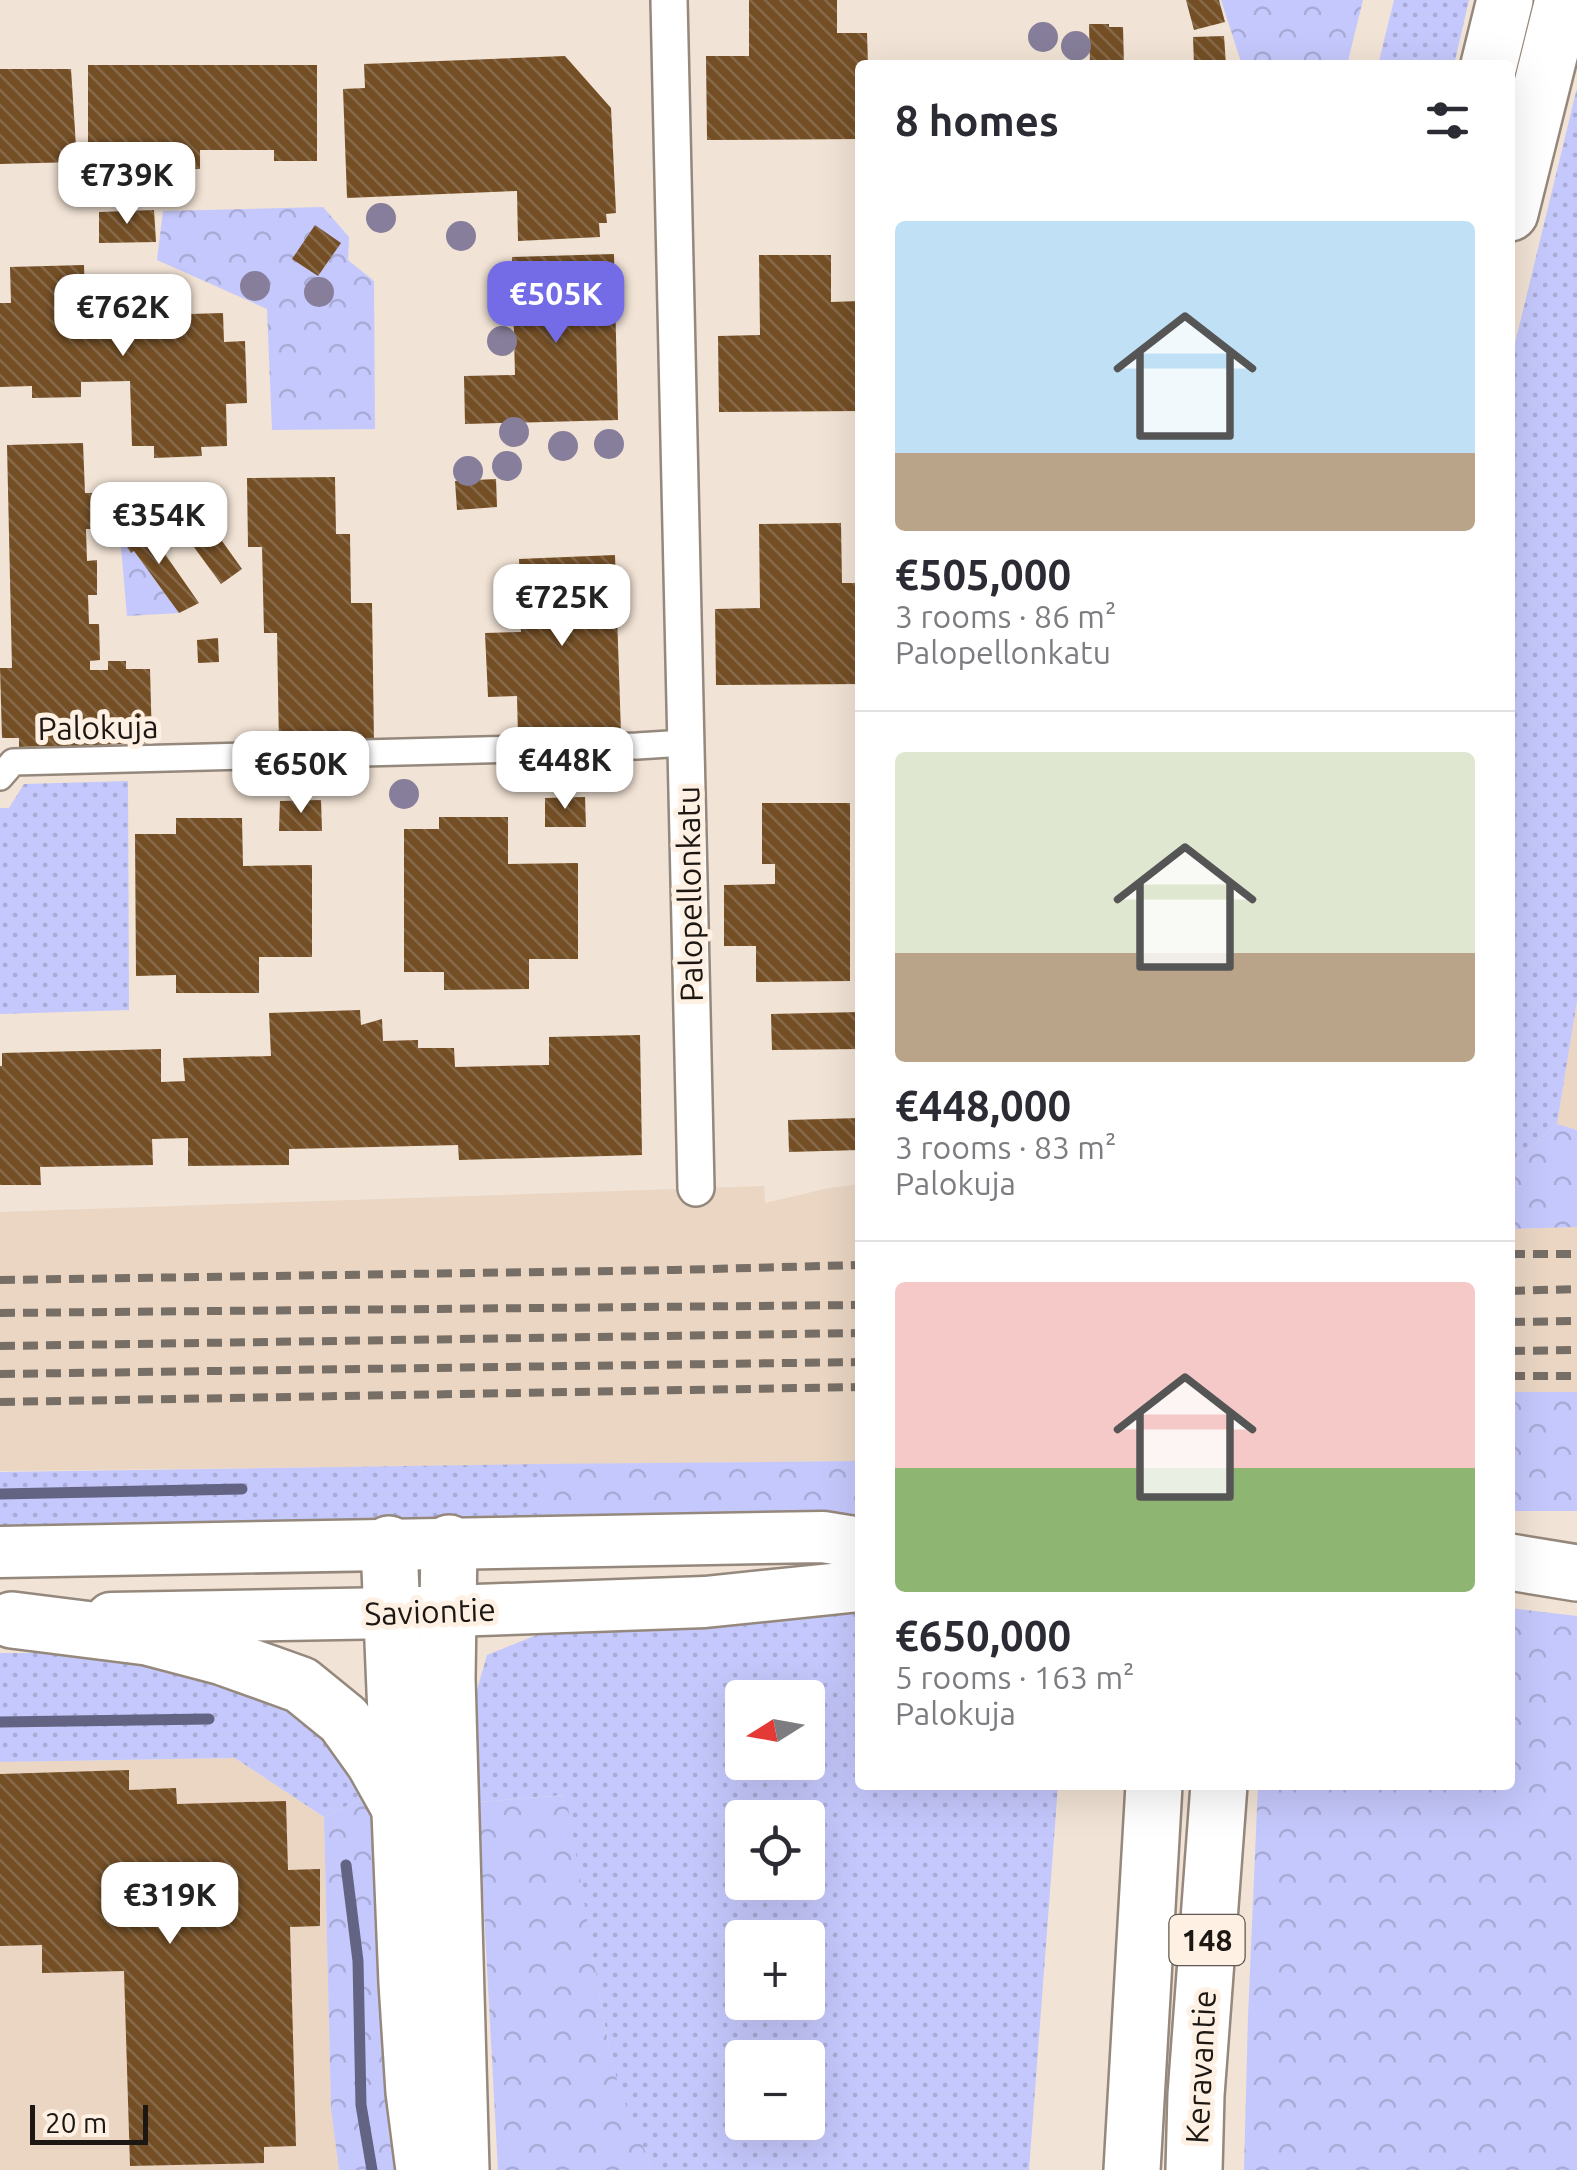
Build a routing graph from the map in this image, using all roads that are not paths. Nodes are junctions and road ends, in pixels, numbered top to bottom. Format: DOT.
graph roads {
  1 [pos="669,0"];
  2 [pos="1505,0"];
  3 [pos="1562,0"];
  4 [pos="1490,60"];
  5 [pos="1515,192"];
  6 [pos="685,743"];
  7 [pos="0,777"];
  8 [pos="696,1188"];
  9 [pos="855,1542"];
  10 [pos="448,1543"];
  11 [pos="389,1544"];
  12 [pos="0,1552"];
  13 [pos="1515,1553"];
  14 [pos="1577,1554"];
  15 [pos="1515,1563"];
  16 [pos="1577,1572"];
  17 [pos="855,1587"];
  18 [pos="448,1610"];
  19 [pos="392,1613"];
  20 [pos="6,1620"];
  21 [pos="1154,1790"];
  22 [pos="1219,1790"];
  23 [pos="400,1808"];
  24 [pos="1196,2095"];
  25 [pos="424,2170"];
  26 [pos="461,2170"];
  27 [pos="1132,2170"];
  28 [pos="1194,2170"];
  29 [pos="1216,2170"];
  1 -- 6 [label="street, Palopellonkatu"];
  2 -- 4 [label="main road"];
  3 -- 5 [label="main road"];
  6 -- 7 [label="street, Palokuja"];
  6 -- 8 [label="street, Palopellonkatu"];
  9 -- 10 [label="main road, Saviontie"];
  10 -- 11 [label="main road, Saviontie"];
  10 -- 18 [label="main road"];
  11 -- 12 [label="main road, Saviontie"];
  11 -- 19 [label="main road"];
  13 -- 14 [label="main road"];
  15 -- 16 [label="main road"];
  17 -- 18 [label="main road, Saviontie"];
  18 -- 19 [label="main road, Saviontie"];
  18 -- 26 [label="main road"];
  19 -- 20 [label="main road, Saviontie"];
  19 -- 23 [label="main road"];
  20 -- 23 [label="main road"];
  21 -- 27 [label="main road, Keravantie / 148"];
  22 -- 24 [label="main road, Keravantie / 148"];
  23 -- 25 [label="main road"];
  24 -- 28 [label="main road, Keravantie / 148"];
  24 -- 29 [label="main road"];
}
